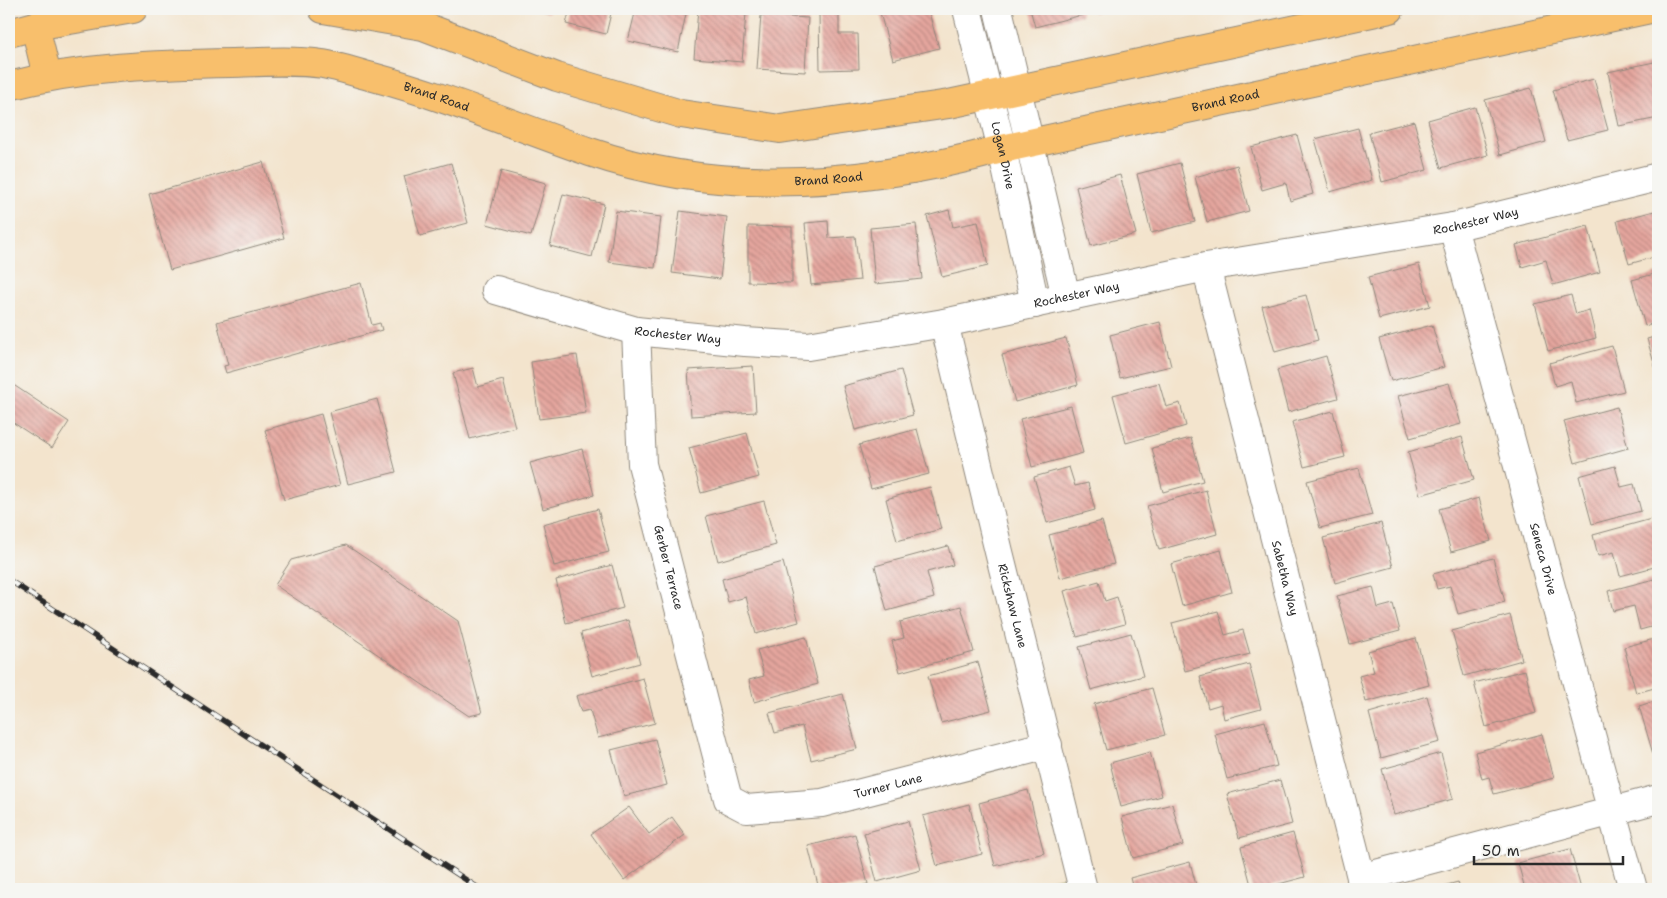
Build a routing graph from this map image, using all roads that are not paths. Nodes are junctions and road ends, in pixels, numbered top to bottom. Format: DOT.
graph roads {
  1 [pos="133,9"];
  2 [pos="322,9"];
  3 [pos="967,9"];
  4 [pos="998,9"];
  5 [pos="1390,9"];
  6 [pos="1650,9"];
  7 [pos="35,26"];
  8 [pos="9,33"];
  9 [pos="47,76"];
  10 [pos="9,86"];
  11 [pos="1017,89"];
  12 [pos="989,95"];
  13 [pos="1030,143"];
  14 [pos="1002,148"];
  15 [pos="1658,177"];
  16 [pos="1453,227"];
  17 [pos="1206,267"];
  18 [pos="496,290"];
  19 [pos="1066,297"];
  20 [pos="1035,304"];
  21 [pos="944,323"];
  22 [pos="636,331"];
  23 [pos="1048,745"];
  24 [pos="1658,799"];
  25 [pos="728,800"];
  26 [pos="1612,812"];
  27 [pos="1362,884"];
  28 [pos="1084,889"];
  29 [pos="1633,889"];
  1 -- 7 [label="main road"];
  2 -- 12 [label="main road"];
  3 -- 12 [label="street, Logan Drive"];
  4 -- 11 [label="street"];
  5 -- 11 [label="main road"];
  6 -- 13 [label="main road, Brand Road"];
  7 -- 8 [label="main road"];
  7 -- 9 [label="main road"];
  9 -- 10 [label="main road, Brand Road"];
  9 -- 14 [label="main road, Brand Road"];
  11 -- 12 [label="main road"];
  11 -- 13 [label="street"];
  12 -- 14 [label="street, Logan Drive"];
  13 -- 14 [label="main road, Brand Road"];
  13 -- 19 [label="street"];
  14 -- 20 [label="street, Logan Drive"];
  15 -- 16 [label="street, Rochester Way"];
  16 -- 17 [label="street, Rochester Way"];
  16 -- 26 [label="street, Seneca Drive"];
  17 -- 19 [label="street, Rochester Way"];
  17 -- 27 [label="street, Sabetha Way"];
  18 -- 22 [label="street, Rochester Way"];
  19 -- 20 [label="street, Rochester Way"];
  20 -- 21 [label="street, Rochester Way"];
  21 -- 22 [label="street, Rochester Way"];
  21 -- 23 [label="street, Rickshaw Lane"];
  22 -- 25 [label="street, Gerber Terrace"];
  23 -- 25 [label="street, Turner Lane"];
  23 -- 28 [label="street, Rickshaw Lane"];
  24 -- 26 [label="street"];
  26 -- 27 [label="street"];
  26 -- 29 [label="street, Seneca Drive"];
}
